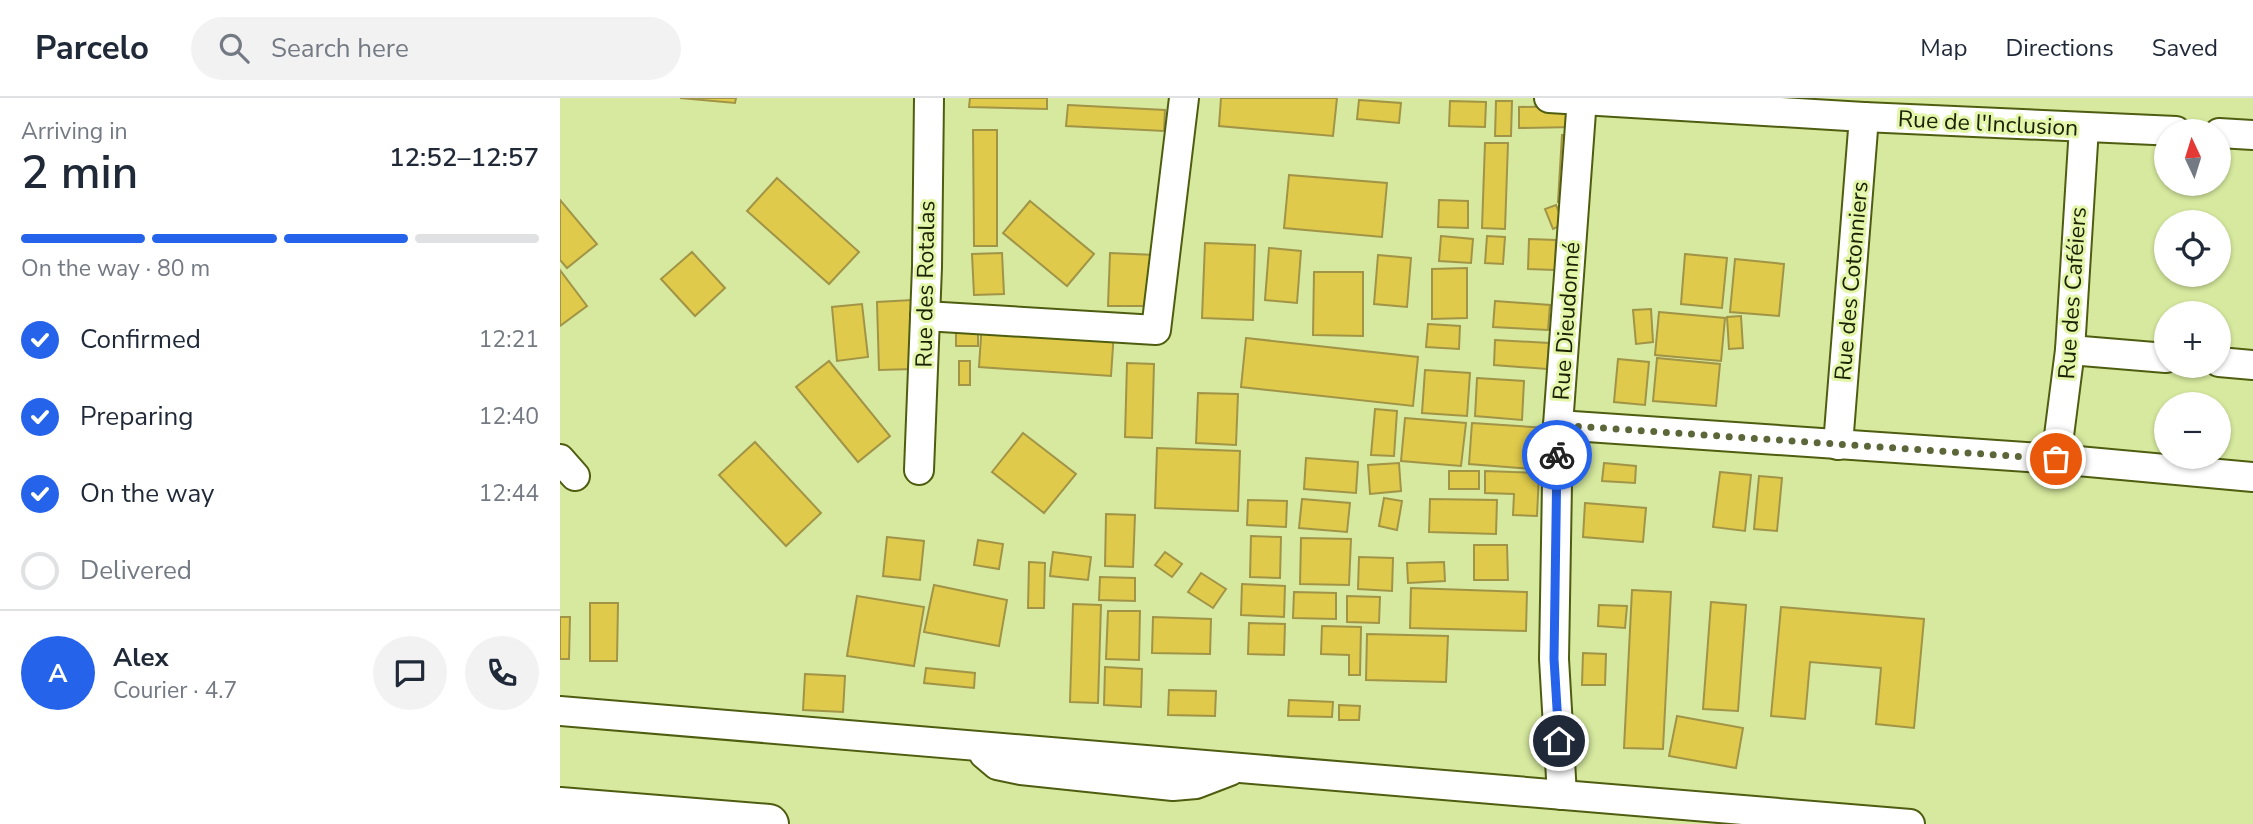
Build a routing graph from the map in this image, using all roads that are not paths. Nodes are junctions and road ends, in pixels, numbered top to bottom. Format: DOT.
graph roads {
  1 [pos="929,98"];
  2 [pos="1184,98"];
  3 [pos="1549,98"];
  4 [pos="1582,99"];
  5 [pos="1864,117"];
  6 [pos="2084,127"];
  7 [pos="2154,130"];
  8 [pos="2231,134"];
  9 [pos="2253,135"];
  10 [pos="925,316"];
  11 [pos="2070,350"];
  12 [pos="2154,357"];
  13 [pos="2231,363"];
  14 [pos="2253,365"];
  15 [pos="1558,425"];
  16 [pos="1838,444"];
  17 [pos="2056,459"];
  18 [pos="919,470"];
  19 [pos="2253,477"];
  20 [pos="560,711"];
  21 [pos="1562,795"];
  22 [pos="560,807"];
  23 [pos="769,824"];
  24 [pos="1910,824"];
  1 -- 10 [label="street, Rue des Rotalas"];
  2 -- 10 [label="street"];
  3 -- 4 [label="street, Rue de l'Inclusion"];
  4 -- 5 [label="street, Rue de l'Inclusion"];
  4 -- 15 [label="street, Rue Dieudonné"];
  5 -- 6 [label="street, Rue de l'Inclusion"];
  5 -- 16 [label="street, Rue des Cotonniers"];
  6 -- 7 [label="street, Rue de l'Inclusion"];
  6 -- 11 [label="street, Rue des Caféiers"];
  8 -- 9 [label="street"];
  10 -- 18 [label="street, Rue des Rotalas"];
  11 -- 12 [label="street"];
  11 -- 17 [label="street, Rue des Caféiers"];
  13 -- 14 [label="street"];
  15 -- 16 [label="street"];
  15 -- 21 [label="street, Rue Dieudonné"];
  16 -- 17 [label="street"];
  17 -- 19 [label="street"];
  20 -- 21 [label="street"];
  21 -- 24 [label="street"];
  22 -- 23 [label="highway"];
}
